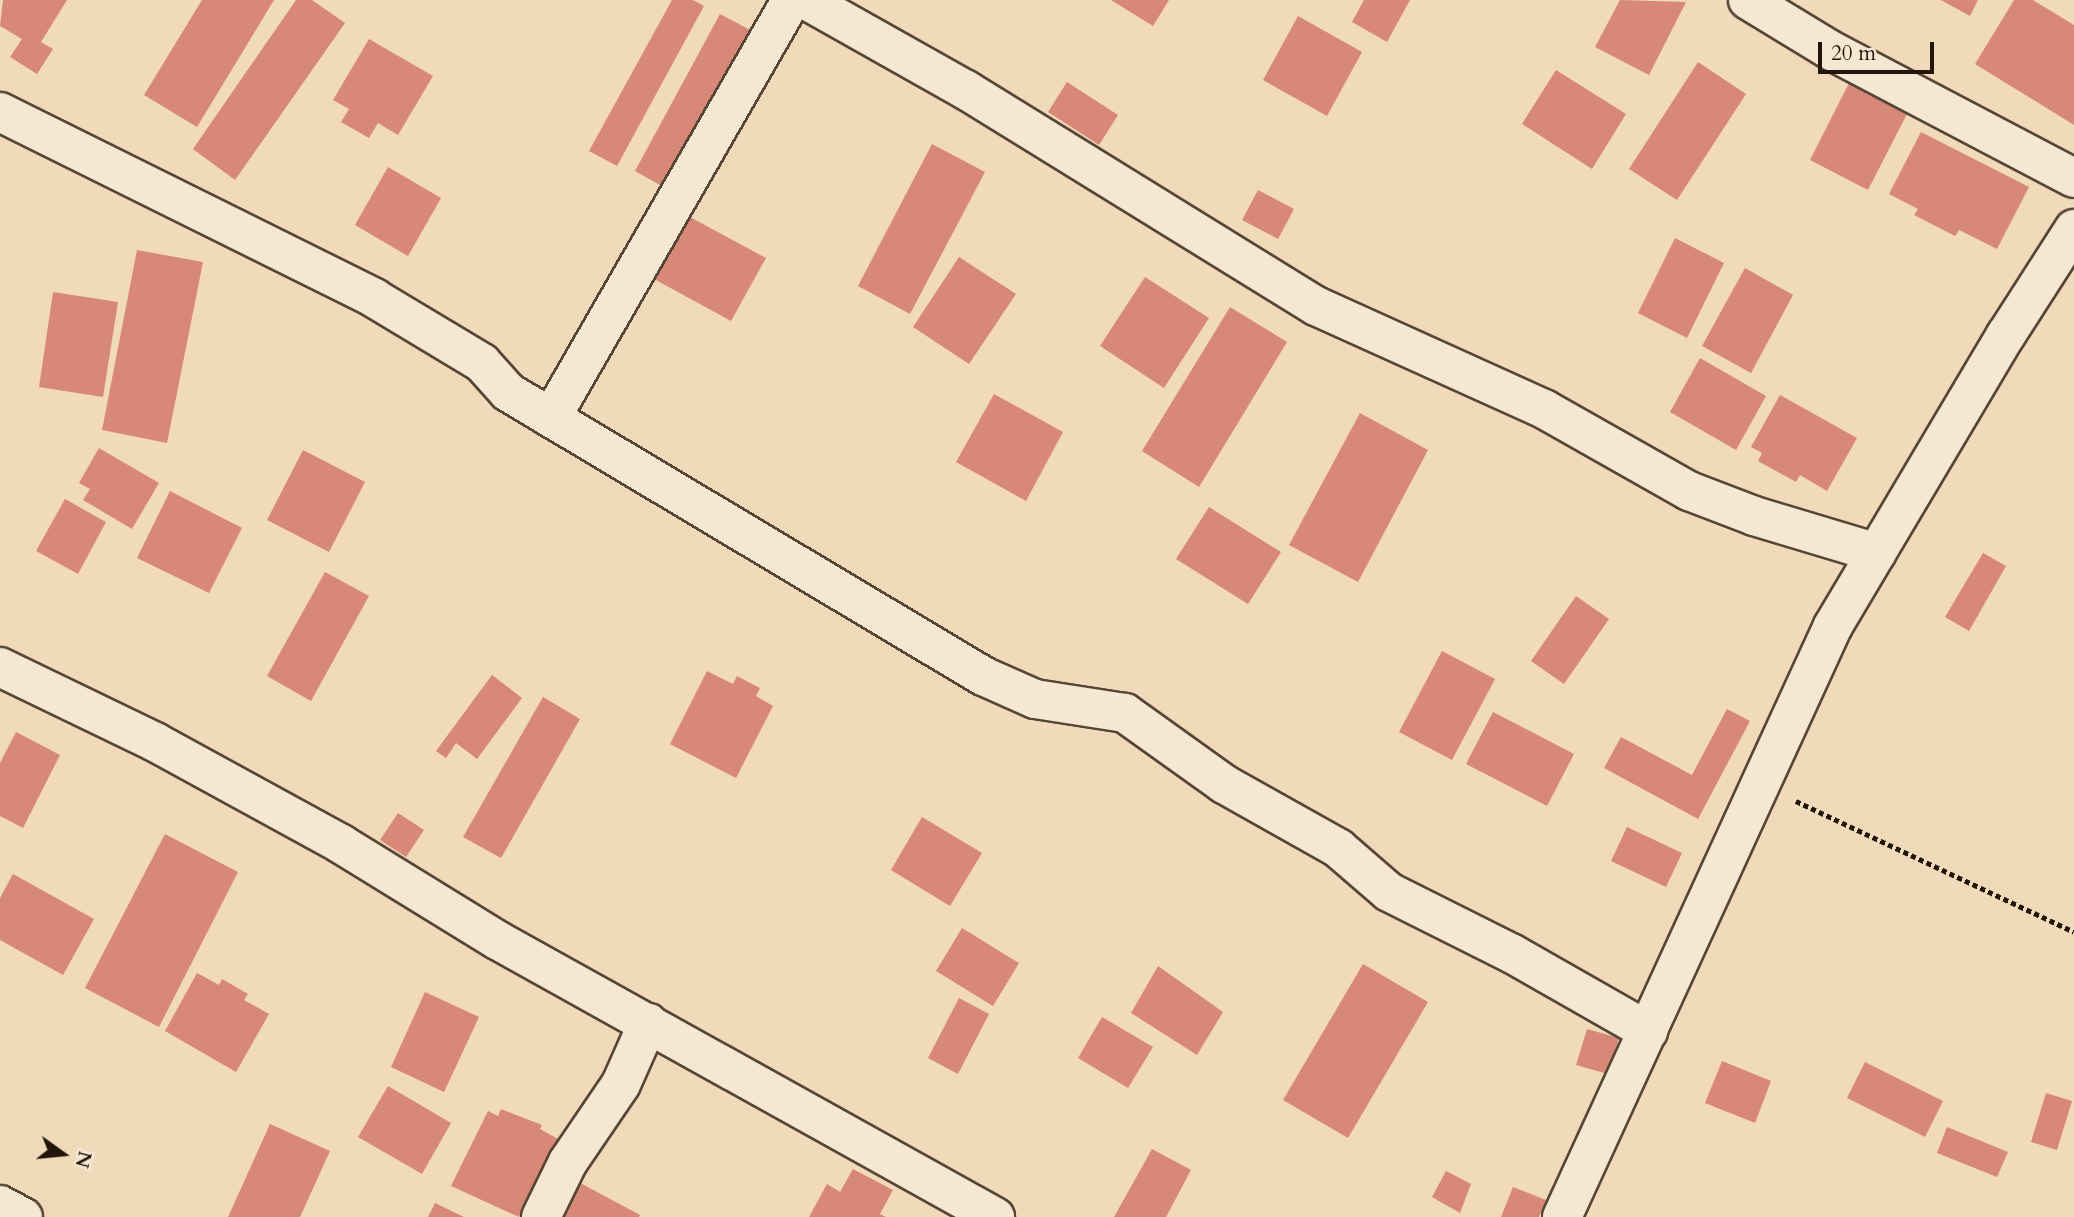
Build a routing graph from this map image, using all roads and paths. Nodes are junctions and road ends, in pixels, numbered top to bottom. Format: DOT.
graph roads {
  1 [pos="791,0"];
  2 [pos="806,0"];
  3 [pos="1748,0"];
  4 [pos="0,112"];
  5 [pos="2074,178"];
  6 [pos="2074,229"];
  7 [pos="551,418"];
  8 [pos="1877,553"];
  9 [pos="0,667"];
  10 [pos="1760,785"];
  11 [pos="2074,932"];
  12 [pos="648,1023"];
  13 [pos="1648,1031"];
  14 [pos="0,1205"];
  15 [pos="23,1217"];
  16 [pos="541,1217"];
  17 [pos="995,1217"];
  18 [pos="1562,1217"];
  1 -- 7 [label="street"];
  2 -- 8 [label="street"];
  3 -- 5 [label="street"];
  4 -- 7 [label="street"];
  6 -- 8 [label="street"];
  7 -- 13 [label="street"];
  8 -- 10 [label="street"];
  9 -- 12 [label="street"];
  10 -- 11 [label="path"];
  10 -- 13 [label="street"];
  12 -- 16 [label="street"];
  12 -- 17 [label="street"];
  13 -- 18 [label="street"];
  14 -- 15 [label="street"];
}
